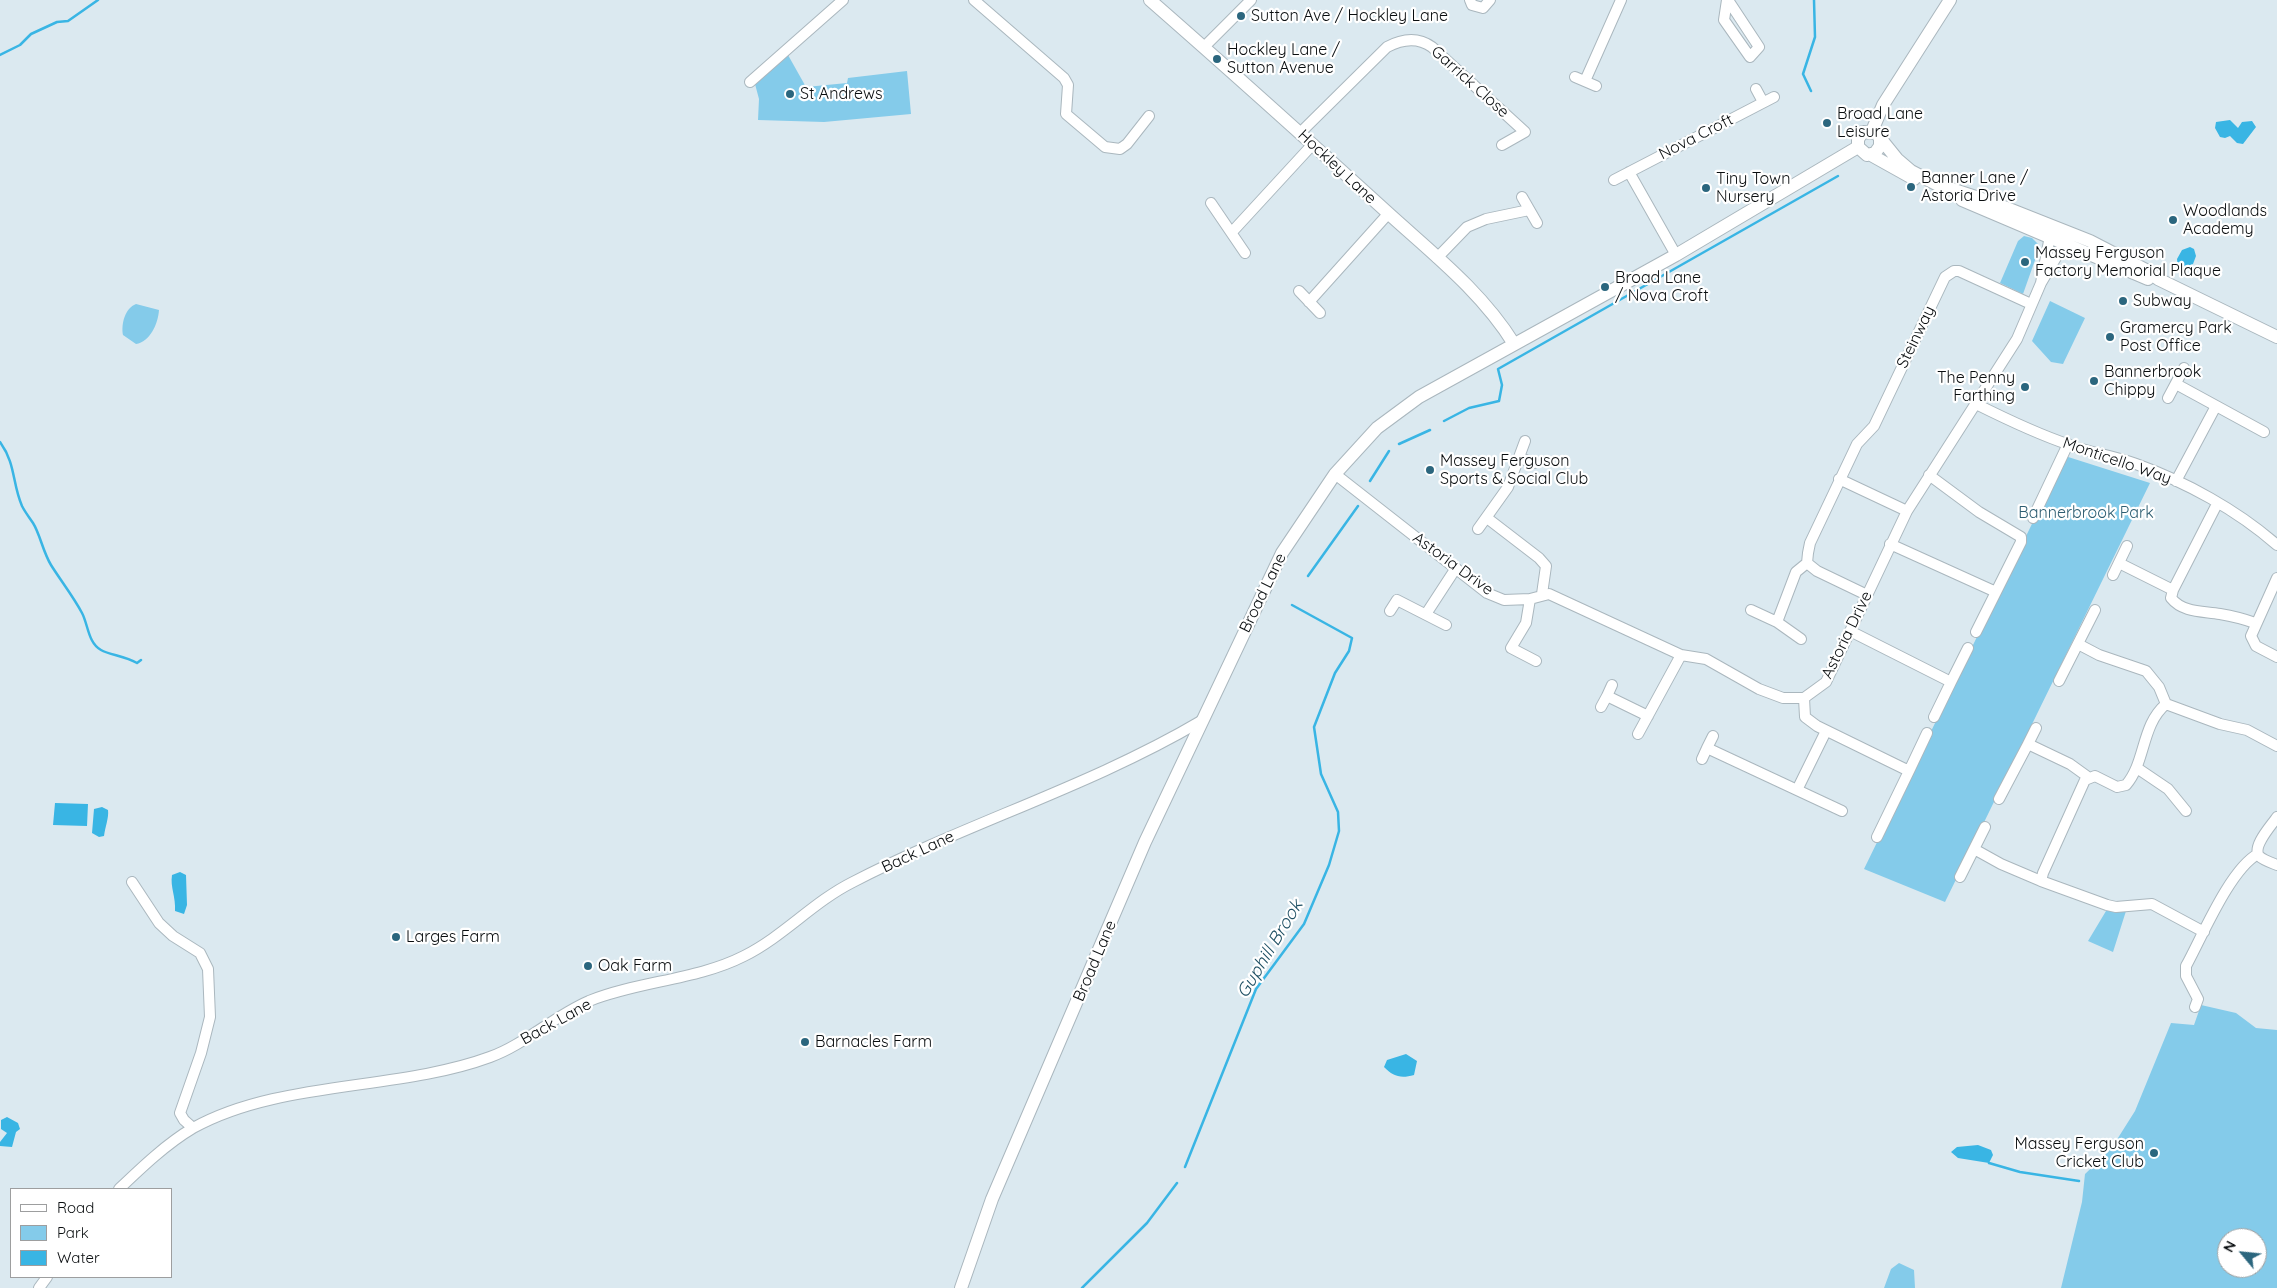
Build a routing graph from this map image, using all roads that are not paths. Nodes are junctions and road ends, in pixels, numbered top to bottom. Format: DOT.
graph roads {
  1 [pos="843,0"];
  2 [pos="974,0"];
  3 [pos="1150,0"];
  4 [pos="1251,0"];
  5 [pos="1470,0"];
  6 [pos="1490,0"];
  7 [pos="1621,0"];
  8 [pos="1728,0"];
  9 [pos="1950,0"];
  10 [pos="1204,47"];
  11 [pos="1574,77"];
  12 [pos="1585,81"];
  13 [pos="750,82"];
  14 [pos="1596,86"];
  15 [pos="1756,89"];
  16 [pos="1774,96"];
  17 [pos="1763,102"];
  18 [pos="1148,116"];
  19 [pos="1301,132"];
  20 [pos="1876,135"];
  21 [pos="1313,144"];
  22 [pos="1502,145"];
  23 [pos="1858,147"];
  24 [pos="1871,155"];
  25 [pos="1629,172"];
  26 [pos="1614,180"];
  27 [pos="1522,198"];
  28 [pos="1211,203"];
  29 [pos="1529,210"];
  30 [pos="1388,214"];
  31 [pos="1537,223"];
  32 [pos="1232,232"];
  33 [pos="2051,232"];
  34 [pos="2064,244"];
  35 [pos="1245,253"];
  36 [pos="1676,255"];
  37 [pos="1437,258"];
  38 [pos="2158,279"];
  39 [pos="2041,283"];
  40 [pos="1299,291"];
  41 [pos="1310,302"];
  42 [pos="2031,304"];
  43 [pos="1320,313"];
  44 [pos="2277,338"];
  45 [pos="1514,344"];
  46 [pos="2184,368"];
  47 [pos="2176,384"];
  48 [pos="2168,398"];
  49 [pos="1976,404"];
  50 [pos="2216,406"];
  51 [pos="2264,432"];
  52 [pos="1525,441"];
  53 [pos="2068,444"];
  54 [pos="1520,458"];
  55 [pos="1534,463"];
  56 [pos="1335,474"];
  57 [pos="1929,475"];
  58 [pos="1839,479"];
  59 [pos="2176,481"];
  60 [pos="2217,504"];
  61 [pos="1907,512"];
  62 [pos="1487,518"];
  63 [pos="2033,518"];
  64 [pos="1478,529"];
  65 [pos="1890,544"];
  66 [pos="2277,545"];
  67 [pos="2128,546"];
  68 [pos="1807,563"];
  69 [pos="2119,563"];
  70 [pos="1456,568"];
  71 [pos="2113,576"];
  72 [pos="2277,578"];
  73 [pos="2173,590"];
  74 [pos="1996,592"];
  75 [pos="1542,594"];
  76 [pos="1867,595"];
  77 [pos="1530,598"];
  78 [pos="1751,610"];
  79 [pos="2095,610"];
  80 [pos="1390,611"];
  81 [pos="1426,614"];
  82 [pos="1777,622"];
  83 [pos="2255,623"];
  84 [pos="1446,625"];
  85 [pos="1850,631"];
  86 [pos="1976,632"];
  87 [pos="1801,639"];
  88 [pos="1501,643"];
  89 [pos="2078,644"];
  90 [pos="1511,648"];
  91 [pos="1968,648"];
  92 [pos="1681,655"];
  93 [pos="2277,657"];
  94 [pos="1536,661"];
  95 [pos="2059,681"];
  96 [pos="1951,682"];
  97 [pos="1612,685"];
  98 [pos="1607,696"];
  99 [pos="1804,698"];
  100 [pos="2166,704"];
  101 [pos="1602,708"];
  102 [pos="1648,716"];
  103 [pos="1934,717"];
  104 [pos="1201,721"];
  105 [pos="2036,728"];
  106 [pos="1826,731"];
  107 [pos="1927,733"];
  108 [pos="1638,734"];
  109 [pos="1713,736"];
  110 [pos="2028,744"];
  111 [pos="2277,746"];
  112 [pos="1707,748"];
  113 [pos="1702,759"];
  114 [pos="2137,768"];
  115 [pos="1908,771"];
  116 [pos="2088,777"];
  117 [pos="1797,790"];
  118 [pos="2000,799"];
  119 [pos="1842,811"];
  120 [pos="2186,811"];
  121 [pos="2277,818"];
  122 [pos="1985,827"];
  123 [pos="1877,837"];
  124 [pos="1974,849"];
  125 [pos="2258,854"];
  126 [pos="2277,865"];
  127 [pos="1960,877"];
  128 [pos="2041,881"];
  129 [pos="132,882"];
  130 [pos="2204,932"];
  131 [pos="2195,1007"];
  132 [pos="193,1128"];
  133 [pos="120,1188"];
  134 [pos="961,1288"];
  1 -- 13 [label="street"];
  2 -- 18 [label="street"];
  3 -- 10 [label="street, Hockley Lane"];
  4 -- 10 [label="street"];
  5 -- 6 [label="street"];
  7 -- 12 [label="street"];
  8 -- 8 [label="street"];
  9 -- 20 [label="street"];
  10 -- 19 [label="street, Hockley Lane"];
  11 -- 12 [label="street"];
  12 -- 14 [label="street"];
  15 -- 17 [label="street"];
  16 -- 17 [label="street, Nova Croft"];
  17 -- 25 [label="street, Nova Croft"];
  19 -- 21 [label="street, Hockley Lane"];
  19 -- 22 [label="street, Garrick Close"];
  20 -- 23 [label="street"];
  20 -- 24 [label="street"];
  20 -- 33 [label="street"];
  21 -- 30 [label="street, Hockley Lane"];
  21 -- 32 [label="street"];
  23 -- 24 [label="street"];
  23 -- 36 [label="street, Broad Lane"];
  24 -- 33 [label="street"];
  25 -- 26 [label="street, Nova Croft"];
  25 -- 36 [label="street"];
  27 -- 29 [label="street"];
  28 -- 32 [label="street"];
  29 -- 31 [label="street"];
  29 -- 37 [label="street"];
  30 -- 37 [label="street, Hockley Lane"];
  30 -- 41 [label="street"];
  32 -- 35 [label="street"];
  33 -- 34 [label="street"];
  33 -- 38 [label="street"];
  33 -- 39 [label="street, Astoria Drive"];
  34 -- 38 [label="street"];
  34 -- 39 [label="street, Astoria Drive"];
  36 -- 45 [label="street, Broad Lane"];
  37 -- 45 [label="street, Hockley Lane"];
  38 -- 44 [label="street"];
  39 -- 42 [label="street, Astoria Drive"];
  40 -- 41 [label="street"];
  41 -- 43 [label="street"];
  42 -- 49 [label="street, Astoria Drive"];
  42 -- 58 [label="street, Steinway"];
  45 -- 56 [label="street, Broad Lane"];
  46 -- 47 [label="street"];
  47 -- 48 [label="street"];
  47 -- 50 [label="street"];
  49 -- 53 [label="street, Monticello Way"];
  49 -- 57 [label="street, Astoria Drive"];
  50 -- 51 [label="street"];
  50 -- 59 [label="street"];
  52 -- 54 [label="street"];
  53 -- 59 [label="street, Monticello Way"];
  53 -- 63 [label="street"];
  54 -- 55 [label="street"];
  54 -- 62 [label="street"];
  56 -- 70 [label="street, Astoria Drive"];
  56 -- 104 [label="street, Broad Lane"];
  57 -- 61 [label="street, Astoria Drive"];
  57 -- 74 [label="street"];
  58 -- 61 [label="street"];
  58 -- 68 [label="street, Steinway"];
  59 -- 60 [label="street, Monticello Way"];
  60 -- 66 [label="street, Monticello Way"];
  60 -- 73 [label="street"];
  61 -- 65 [label="street, Astoria Drive"];
  62 -- 64 [label="street"];
  62 -- 75 [label="street"];
  65 -- 74 [label="street"];
  65 -- 76 [label="street, Astoria Drive"];
  67 -- 69 [label="street"];
  68 -- 76 [label="street"];
  68 -- 82 [label="street"];
  69 -- 71 [label="street"];
  69 -- 73 [label="street"];
  70 -- 77 [label="street, Astoria Drive"];
  70 -- 81 [label="street"];
  72 -- 83 [label="street"];
  73 -- 83 [label="street"];
  74 -- 86 [label="street"];
  75 -- 77 [label="street, Astoria Drive"];
  75 -- 92 [label="street"];
  76 -- 85 [label="street, Astoria Drive"];
  77 -- 90 [label="street"];
  78 -- 82 [label="street"];
  79 -- 89 [label="street"];
  80 -- 81 [label="street"];
  81 -- 84 [label="street"];
  82 -- 87 [label="street"];
  83 -- 93 [label="street"];
  85 -- 96 [label="street"];
  85 -- 99 [label="street, Astoria Drive"];
  88 -- 90 [label="street"];
  89 -- 95 [label="street"];
  89 -- 100 [label="street"];
  90 -- 94 [label="street"];
  91 -- 96 [label="street"];
  92 -- 99 [label="street"];
  92 -- 102 [label="street"];
  96 -- 103 [label="street"];
  97 -- 98 [label="street"];
  98 -- 101 [label="street"];
  98 -- 102 [label="street"];
  99 -- 106 [label="street"];
  100 -- 111 [label="street"];
  100 -- 114 [label="street"];
  102 -- 108 [label="street"];
  104 -- 132 [label="street, Back Lane"];
  104 -- 134 [label="street, Broad Lane"];
  105 -- 110 [label="street"];
  106 -- 115 [label="street"];
  106 -- 117 [label="street"];
  107 -- 115 [label="street"];
  109 -- 112 [label="street"];
  110 -- 116 [label="street"];
  110 -- 118 [label="street"];
  112 -- 113 [label="street"];
  112 -- 117 [label="street"];
  114 -- 116 [label="street"];
  114 -- 120 [label="street"];
  115 -- 123 [label="street"];
  116 -- 128 [label="street"];
  117 -- 119 [label="street"];
  121 -- 125 [label="street"];
  122 -- 124 [label="street"];
  124 -- 127 [label="street"];
  124 -- 128 [label="street"];
  125 -- 126 [label="street"];
  125 -- 130 [label="street"];
  128 -- 130 [label="street"];
  129 -- 132 [label="street"];
  130 -- 131 [label="street"];
  132 -- 133 [label="street, Back Lane"];
}
